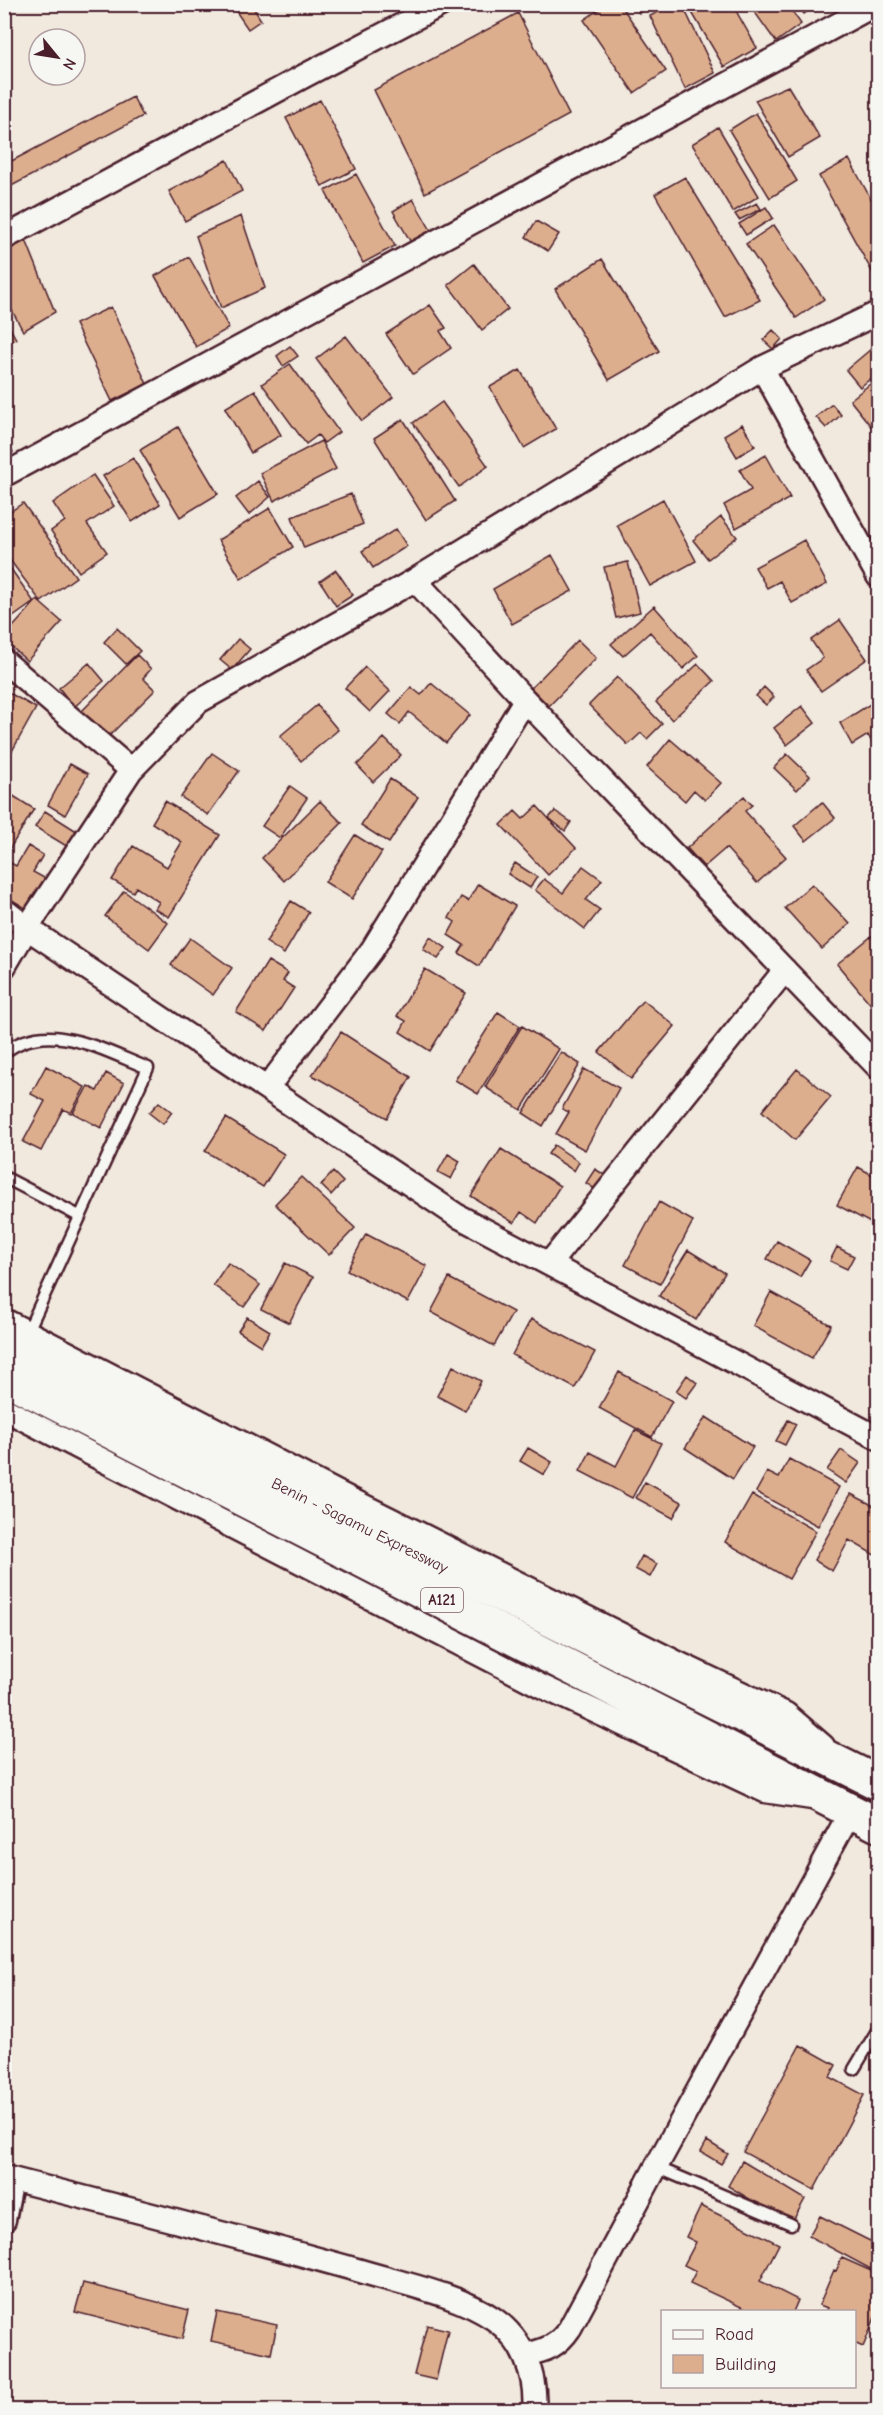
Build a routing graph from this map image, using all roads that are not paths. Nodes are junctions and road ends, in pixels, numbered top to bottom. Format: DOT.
graph roads {
  1 [pos="442,4"];
  2 [pos="876,4"];
  3 [pos="4,238"];
  4 [pos="879,313"];
  5 [pos="762,368"];
  6 [pos="4,476"];
  7 [pos="879,576"];
  8 [pos="415,580"];
  9 [pos="4,661"];
  10 [pos="525,700"];
  11 [pos="131,770"];
  12 [pos="4,910"];
  13 [pos="27,928"];
  14 [pos="4,967"];
  15 [pos="785,970"];
  16 [pos="4,1053"];
  17 [pos="879,1067"];
  18 [pos="267,1088"];
  19 [pos="4,1178"];
  20 [pos="79,1216"];
  21 [pos="549,1264"];
  22 [pos="4,1320"];
  23 [pos="16,1338"];
  24 [pos="4,1377"];
  25 [pos="4,1409"];
  26 [pos="879,1437"];
  27 [pos="879,1783"];
  28 [pos="853,1812"];
  29 [pos="879,2030"];
  30 [pos="854,2069"];
  31 [pos="656,2167"];
  32 [pos="8,2178"];
  33 [pos="4,2220"];
  34 [pos="791,2224"];
  35 [pos="525,2355"];
  36 [pos="534,2410"];
  1 -- 3 [label="street"];
  2 -- 6 [label="street"];
  4 -- 5 [label="street"];
  5 -- 7 [label="street"];
  5 -- 8 [label="street"];
  8 -- 10 [label="street"];
  8 -- 11 [label="street"];
  9 -- 11 [label="street"];
  10 -- 15 [label="street"];
  10 -- 18 [label="street"];
  11 -- 13 [label="street"];
  12 -- 13 [label="street"];
  13 -- 14 [label="street"];
  13 -- 18 [label="street"];
  15 -- 17 [label="street"];
  15 -- 21 [label="street"];
  16 -- 20 [label="lane"];
  18 -- 21 [label="street"];
  19 -- 20 [label="lane"];
  20 -- 23 [label="lane"];
  21 -- 26 [label="street"];
  22 -- 23 [label="street"];
  23 -- 27 [label="highway, Benin - Sagamu Expressway / A121"];
  24 -- 28 [label="highway, A121"];
  25 -- 28 [label="street"];
  28 -- 31 [label="street"];
  29 -- 30 [label="lane"];
  31 -- 34 [label="lane"];
  31 -- 35 [label="street"];
  32 -- 33 [label="street"];
  32 -- 35 [label="street"];
  35 -- 36 [label="street"];
}
